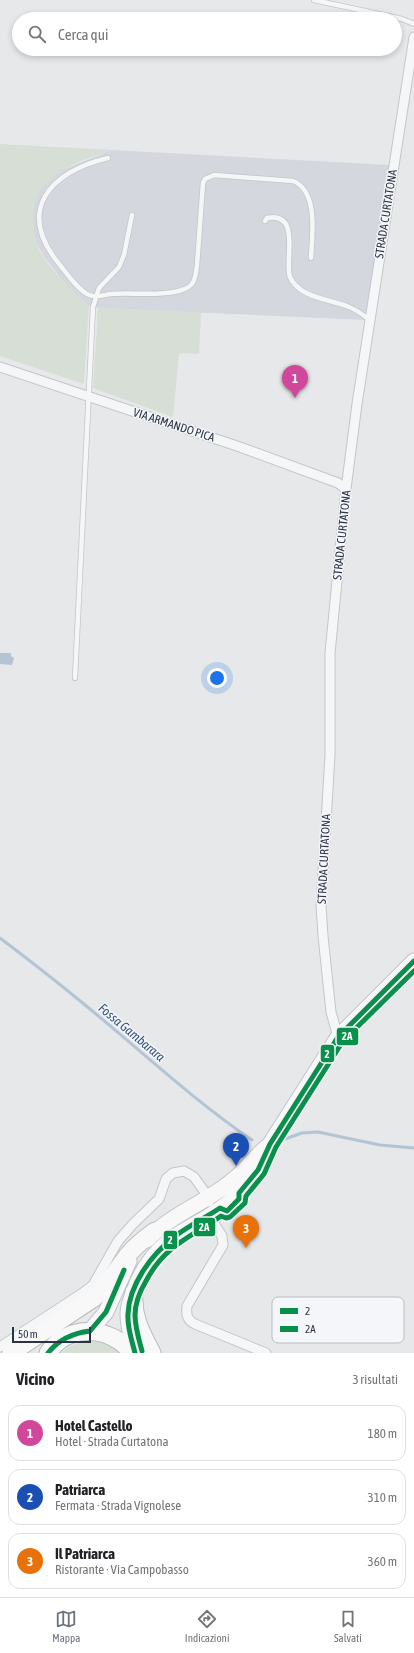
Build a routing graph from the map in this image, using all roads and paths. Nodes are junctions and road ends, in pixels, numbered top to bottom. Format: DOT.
graph roads {
  1 [pos="314,0"];
  2 [pos="370,12"];
  3 [pos="402,19"];
  4 [pos="414,24"];
  5 [pos="414,37"];
  6 [pos="108,158"];
  7 [pos="132,215"];
  8 [pos="265,221"];
  9 [pos="312,258"];
  10 [pos="96,296"];
  11 [pos="370,320"];
  12 [pos="0,367"];
  13 [pos="88,396"];
  14 [pos="346,489"];
  15 [pos="75,678"];
  16 [pos="414,960"];
  17 [pos="338,1037"];
  18 [pos="270,1144"];
  19 [pos="235,1182"];
  20 [pos="209,1198"];
  21 [pos="214,1212"];
  22 [pos="187,1229"];
  23 [pos="155,1231"];
  24 [pos="134,1292"];
  25 [pos="90,1331"];
  26 [pos="0,1347"];
  27 [pos="11,1353"];
  28 [pos="48,1353"];
  29 [pos="133,1353"];
  30 [pos="152,1353"];
  31 [pos="266,1353"];
  1 -- 2 [label="lane"];
  3 -- 4 [label="lane"];
  5 -- 11 [label="street, STRADA CURTATONA"];
  6 -- 10 [label="lane"];
  7 -- 10 [label="lane"];
  8 -- 11 [label="lane"];
  9 -- 10 [label="lane"];
  10 -- 13 [label="lane"];
  11 -- 14 [label="street, STRADA CURTATONA"];
  12 -- 13 [label="street, VIA ARMANDO PICA"];
  13 -- 14 [label="street, VIA ARMANDO PICA"];
  13 -- 15 [label="lane"];
  14 -- 17 [label="street, STRADA CURTATONA"];
  16 -- 17 [label="main road"];
  17 -- 18 [label="main road"];
  18 -- 19 [label="main road"];
  18 -- 19 [label="main road"];
  19 -- 20 [label="main road"];
  19 -- 21 [label="main road"];
  20 -- 22 [label="street"];
  20 -- 23 [label="main road"];
  20 -- 26 [label="street"];
  21 -- 22 [label="main road"];
  21 -- 31 [label="street"];
  22 -- 24 [label="main road"];
  23 -- 25 [label="main road"];
  23 -- 27 [label="highway"];
  24 -- 29 [label="main road"];
  24 -- 30 [label="highway"];
  25 -- 28 [label="highway"];
  25 -- 29 [label="highway"];
}
